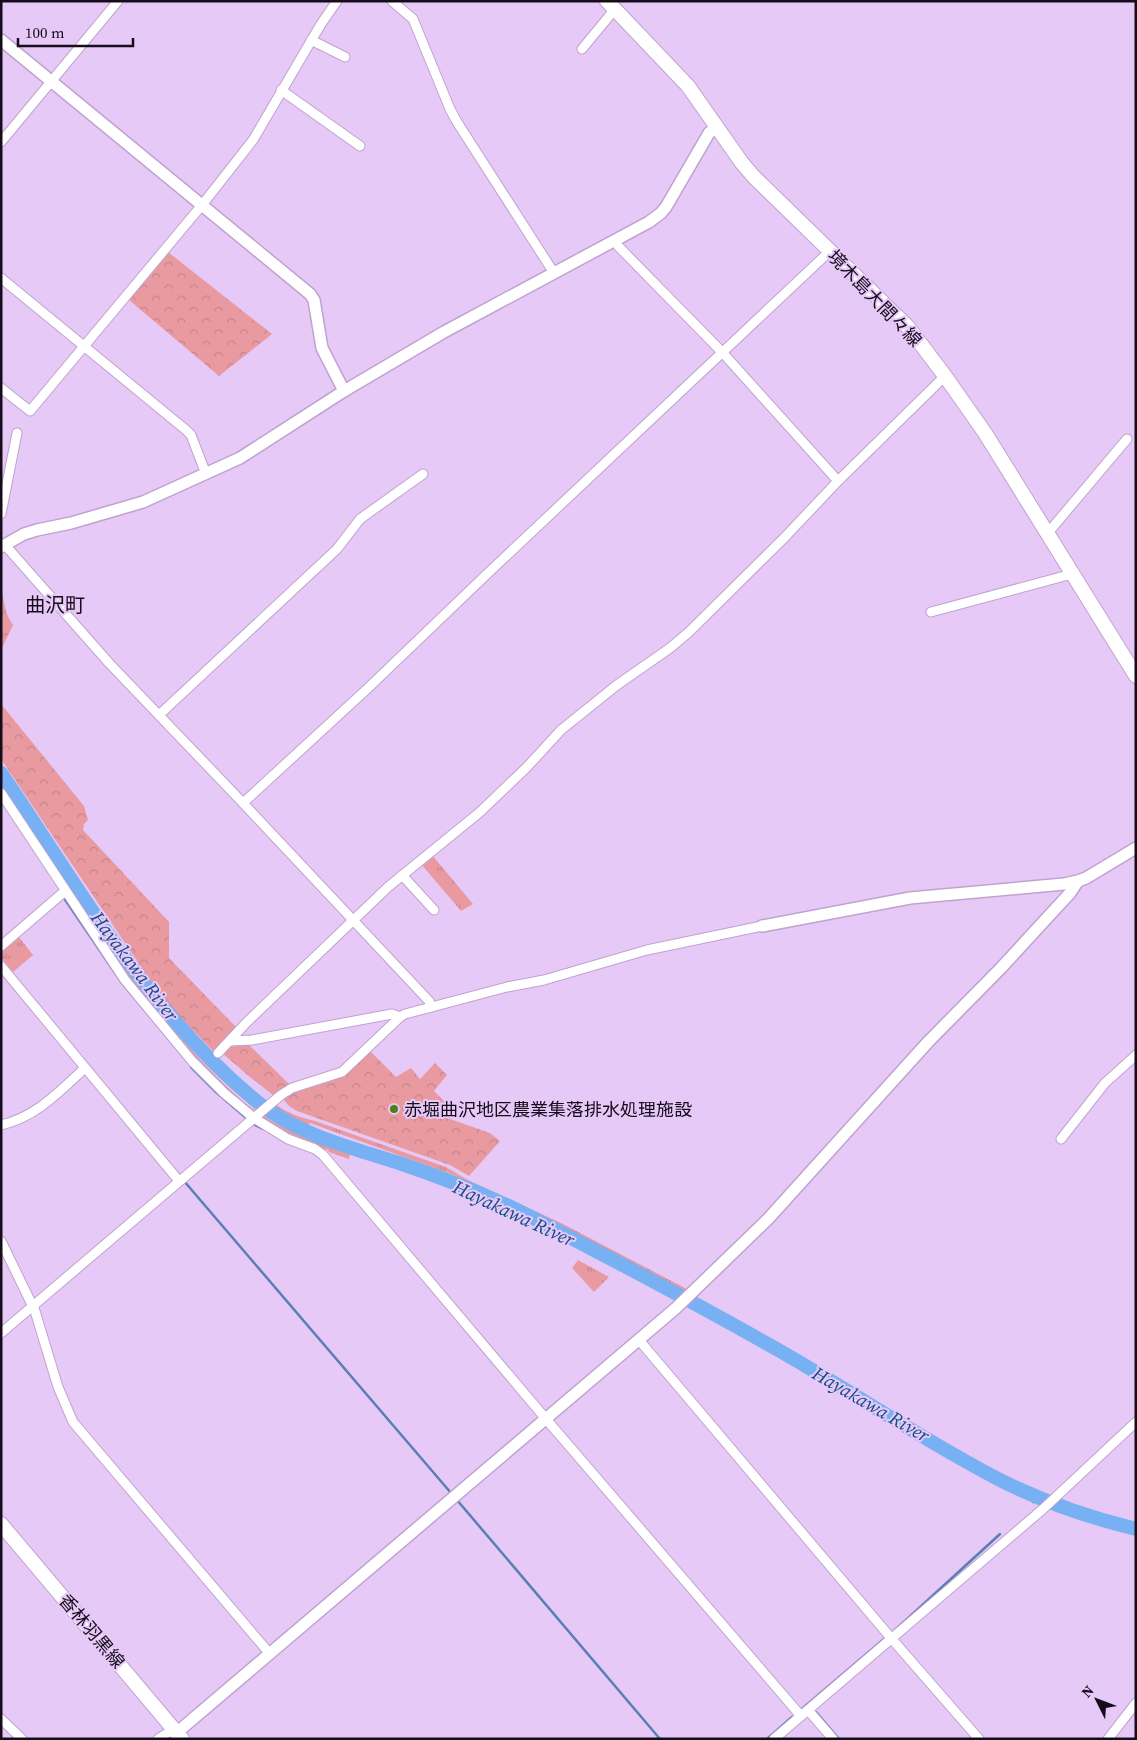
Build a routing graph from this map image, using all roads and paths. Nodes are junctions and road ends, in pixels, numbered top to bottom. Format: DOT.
graph roads {
  1 [pos="118,1"];
  2 [pos="337,1"];
  3 [pos="392,1"];
  4 [pos="611,5"];
  5 [pos="1,40"];
  6 [pos="312,40"];
  7 [pos="582,49"];
  8 [pos="345,57"];
  9 [pos="51,81"];
  10 [pos="281,90"];
  11 [pos="717,127"];
  12 [pos="1,142"];
  13 [pos="360,146"];
  14 [pos="202,205"];
  15 [pos="614,241"];
  16 [pos="830,251"];
  17 [pos="554,273"];
  18 [pos="1,278"];
  19 [pos="85,346"];
  20 [pos="722,352"];
  21 [pos="945,376"];
  22 [pos="1,388"];
  23 [pos="344,390"];
  24 [pos="17,433"];
  25 [pos="1127,439"];
  26 [pos="206,474"];
  27 [pos="423,474"];
  28 [pos="838,481"];
  29 [pos="1,514"];
  30 [pos="1047,534"];
  31 [pos="3,546"];
  32 [pos="1072,574"];
  33 [pos="931,612"];
  34 [pos="1136,676"];
  35 [pos="159,715"];
  36 [pos="1,793"];
  37 [pos="243,803"];
  38 [pos="1136,848"];
  39 [pos="402,875"];
  40 [pos="1078,882"];
  41 [pos="65,891"];
  42 [pos="434,910"];
  43 [pos="354,922"];
  44 [pos="762,926"];
  45 [pos="1,946"];
  46 [pos="1,966"];
  47 [pos="431,1007"];
  48 [pos="400,1017"];
  49 [pos="231,1040"];
  50 [pos="218,1053"];
  51 [pos="1136,1055"];
  52 [pos="85,1068"];
  53 [pos="256,1117"];
  54 [pos="1,1125"];
  55 [pos="1061,1139"];
  56 [pos="179,1182"];
  57 [pos="1,1241"];
  58 [pos="33,1306"];
  59 [pos="1,1333"];
  60 [pos="640,1340"];
  61 [pos="546,1419"];
  62 [pos="1136,1422"];
  63 [pos="1,1524"];
  64 [pos="892,1638"];
  65 [pos="270,1654"];
  66 [pos="1136,1703"];
  67 [pos="804,1713"];
  68 [pos="1,1718"];
  69 [pos="179,1735"];
  70 [pos="22,1739"];
  71 [pos="158,1739"];
  72 [pos="774,1739"];
  73 [pos="833,1739"];
  74 [pos="979,1739"];
  75 [pos="1108,1739"];
  1 -- 9 [label="street"];
  2 -- 6 [label="street"];
  3 -- 17 [label="street"];
  4 -- 7 [label="street"];
  4 -- 11 [label="main road, 境木島大間々線"];
  5 -- 9 [label="street"];
  6 -- 8 [label="street"];
  6 -- 10 [label="street"];
  9 -- 12 [label="street"];
  9 -- 14 [label="street"];
  10 -- 13 [label="street"];
  10 -- 14 [label="street"];
  11 -- 15 [label="street"];
  11 -- 16 [label="main road, 境木島大間々線"];
  14 -- 19 [label="street"];
  14 -- 23 [label="street"];
  15 -- 17 [label="street"];
  15 -- 20 [label="street"];
  16 -- 20 [label="street"];
  16 -- 21 [label="main road, 境木島大間々線"];
  17 -- 23 [label="street"];
  18 -- 19 [label="street"];
  19 -- 22 [label="street"];
  19 -- 26 [label="street"];
  20 -- 28 [label="street"];
  20 -- 37 [label="street"];
  21 -- 28 [label="street"];
  21 -- 30 [label="main road, 境木島大間々線"];
  23 -- 26 [label="street"];
  24 -- 29 [label="street"];
  25 -- 30 [label="street"];
  26 -- 31 [label="street"];
  27 -- 35 [label="street"];
  28 -- 39 [label="street"];
  30 -- 32 [label="main road, 境木島大間々線"];
  31 -- 35 [label="street"];
  32 -- 33 [label="street"];
  32 -- 34 [label="main road, 境木島大間々線"];
  35 -- 37 [label="street"];
  36 -- 41 [label="street"];
  37 -- 43 [label="street"];
  38 -- 40 [label="street"];
  39 -- 42 [label="street"];
  39 -- 43 [label="street"];
  40 -- 44 [label="street"];
  40 -- 60 [label="street"];
  41 -- 45 [label="street"];
  41 -- 53 [label="street"];
  43 -- 47 [label="street"];
  43 -- 49 [label="street"];
  44 -- 47 [label="street"];
  46 -- 52 [label="street"];
  47 -- 48 [label="street"];
  48 -- 49 [label="street"];
  48 -- 53 [label="street"];
  49 -- 50 [label="street"];
  51 -- 55 [label="street"];
  52 -- 54 [label="street"];
  52 -- 56 [label="street"];
  53 -- 56 [label="street"];
  53 -- 61 [label="street"];
  56 -- 58 [label="street"];
  57 -- 58 [label="street"];
  58 -- 59 [label="street"];
  58 -- 65 [label="street"];
  60 -- 61 [label="street"];
  60 -- 64 [label="street"];
  61 -- 65 [label="street"];
  61 -- 67 [label="street"];
  62 -- 64 [label="street"];
  63 -- 69 [label="main road, 香林羽黒線"];
  64 -- 67 [label="street"];
  64 -- 74 [label="street"];
  65 -- 69 [label="street"];
  66 -- 75 [label="street"];
  67 -- 72 [label="street"];
  67 -- 73 [label="street"];
  68 -- 70 [label="street"];
  69 -- 71 [label="street"];
}
